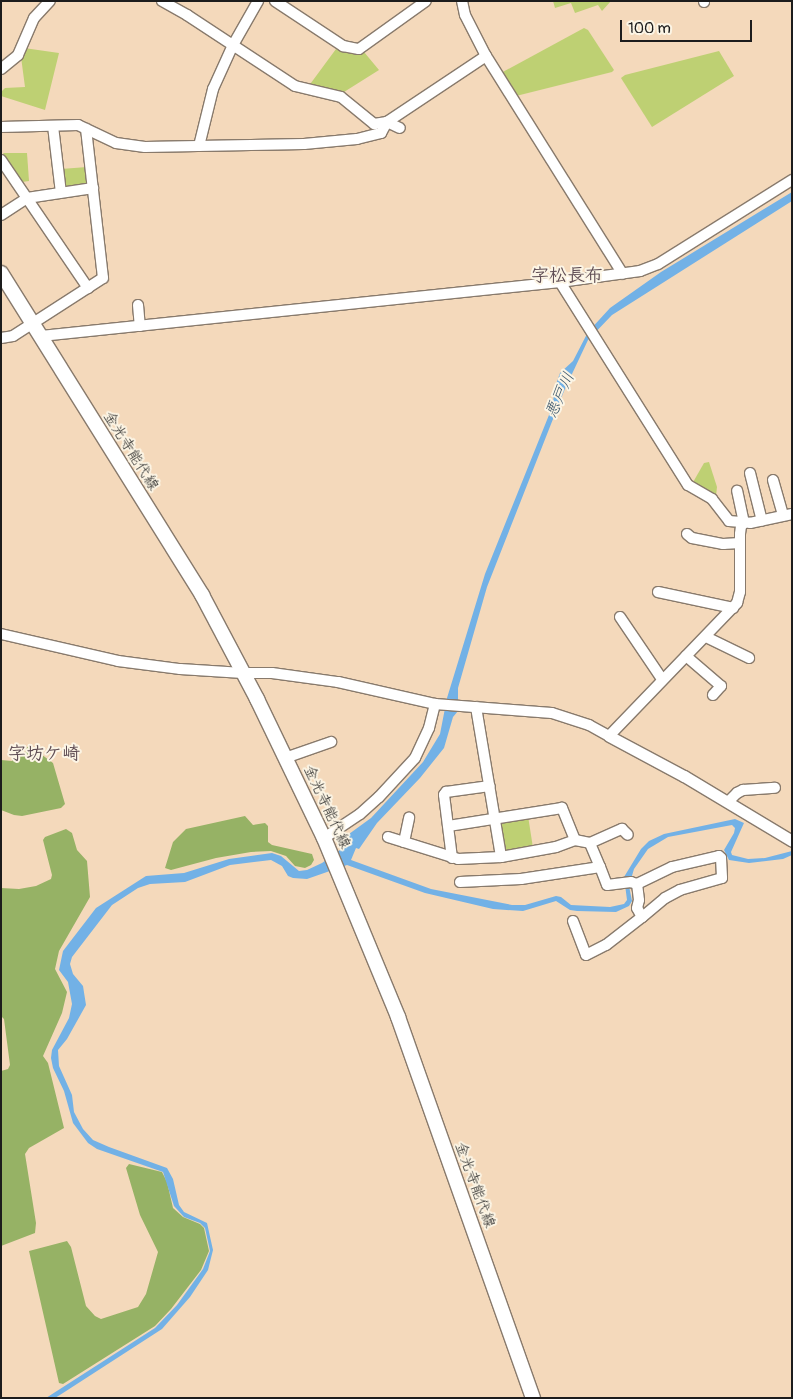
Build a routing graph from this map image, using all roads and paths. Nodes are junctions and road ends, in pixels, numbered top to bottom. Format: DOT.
graph roads {
  1 [pos="50,1"];
  2 [pos="162,1"];
  3 [pos="258,1"];
  4 [pos="275,1"];
  5 [pos="426,1"];
  6 [pos="462,1"];
  7 [pos="233,45"];
  8 [pos="486,56"];
  9 [pos="1,69"];
  10 [pos="387,122"];
  11 [pos="1,126"];
  12 [pos="53,126"];
  13 [pos="400,128"];
  14 [pos="86,129"];
  15 [pos="199,146"];
  16 [pos="1,160"];
  17 [pos="792,180"];
  18 [pos="93,188"];
  19 [pos="61,193"];
  20 [pos="27,198"];
  21 [pos="1,215"];
  22 [pos="1,273"];
  23 [pos="622,274"];
  24 [pos="560,282"];
  25 [pos="88,288"];
  26 [pos="138,305"];
  27 [pos="33,322"];
  28 [pos="140,326"];
  29 [pos="41,336"];
  30 [pos="1,338"];
  31 [pos="750,473"];
  32 [pos="772,480"];
  33 [pos="737,491"];
  34 [pos="788,515"];
  35 [pos="762,521"];
  36 [pos="744,523"];
  37 [pos="687,534"];
  38 [pos="740,543"];
  39 [pos="658,592"];
  40 [pos="733,608"];
  41 [pos="620,617"];
  42 [pos="1,634"];
  43 [pos="706,637"];
  44 [pos="686,656"];
  45 [pos="749,658"];
  46 [pos="243,673"];
  47 [pos="662,679"];
  48 [pos="713,695"];
  49 [pos="434,704"];
  50 [pos="476,707"];
  51 [pos="609,736"];
  52 [pos="331,742"];
  53 [pos="286,758"];
  54 [pos="490,786"];
  55 [pos="775,788"];
  56 [pos="728,802"];
  57 [pos="409,818"];
  58 [pos="496,819"];
  59 [pos="448,826"];
  60 [pos="628,835"];
  61 [pos="388,837"];
  62 [pos="575,840"];
  63 [pos="792,840"];
  64 [pos="404,842"];
  65 [pos="590,843"];
  66 [pos="327,844"];
  67 [pos="501,857"];
  68 [pos="452,858"];
  69 [pos="600,867"];
  70 [pos="460,882"];
  71 [pos="630,883"];
  72 [pos="642,917"];
  73 [pos="573,921"];
  74 [pos="533,1398"];
  1 -- 9 [label="street"];
  2 -- 7 [label="street"];
  3 -- 7 [label="street"];
  4 -- 5 [label="street"];
  6 -- 8 [label="street"];
  7 -- 10 [label="street"];
  7 -- 15 [label="street"];
  8 -- 10 [label="street"];
  8 -- 23 [label="street"];
  10 -- 13 [label="street"];
  10 -- 15 [label="street"];
  11 -- 12 [label="street"];
  12 -- 14 [label="street"];
  12 -- 19 [label="street"];
  14 -- 15 [label="street"];
  14 -- 18 [label="street"];
  16 -- 20 [label="street"];
  17 -- 23 [label="street"];
  18 -- 19 [label="street"];
  18 -- 25 [label="street"];
  19 -- 20 [label="street"];
  20 -- 21 [label="street"];
  20 -- 25 [label="street"];
  22 -- 27 [label="main road, 金光寺能代線"];
  23 -- 24 [label="street"];
  24 -- 28 [label="street"];
  24 -- 36 [label="street"];
  25 -- 27 [label="street"];
  26 -- 28 [label="street"];
  27 -- 29 [label="main road, 金光寺能代線"];
  27 -- 30 [label="street"];
  28 -- 29 [label="street"];
  29 -- 46 [label="main road, 金光寺能代線"];
  31 -- 35 [label="street"];
  32 -- 34 [label="street"];
  33 -- 36 [label="street"];
  34 -- 35 [label="street"];
  35 -- 36 [label="street"];
  36 -- 38 [label="street"];
  37 -- 38 [label="street"];
  38 -- 40 [label="street"];
  39 -- 40 [label="street"];
  40 -- 43 [label="street"];
  41 -- 47 [label="street"];
  42 -- 46 [label="street"];
  43 -- 44 [label="street"];
  43 -- 45 [label="street"];
  44 -- 47 [label="street"];
  44 -- 48 [label="street"];
  46 -- 49 [label="street"];
  46 -- 53 [label="main road, 金光寺能代線"];
  47 -- 51 [label="street"];
  49 -- 50 [label="street"];
  49 -- 66 [label="street"];
  50 -- 51 [label="street"];
  50 -- 54 [label="street"];
  51 -- 56 [label="street"];
  52 -- 53 [label="street"];
  53 -- 66 [label="main road, 金光寺能代線"];
  54 -- 58 [label="street"];
  54 -- 59 [label="street"];
  55 -- 56 [label="street"];
  56 -- 63 [label="street"];
  57 -- 64 [label="street"];
  58 -- 59 [label="street"];
  58 -- 62 [label="street"];
  58 -- 67 [label="street"];
  59 -- 68 [label="street"];
  60 -- 65 [label="street"];
  61 -- 64 [label="street"];
  62 -- 65 [label="street"];
  62 -- 67 [label="street"];
  64 -- 68 [label="street"];
  65 -- 69 [label="street"];
  66 -- 74 [label="main road, 金光寺能代線"];
  67 -- 68 [label="street"];
  69 -- 70 [label="street"];
  69 -- 71 [label="street"];
  71 -- 72 [label="street"];
  71 -- 72 [label="street"];
  72 -- 73 [label="street"];
}
